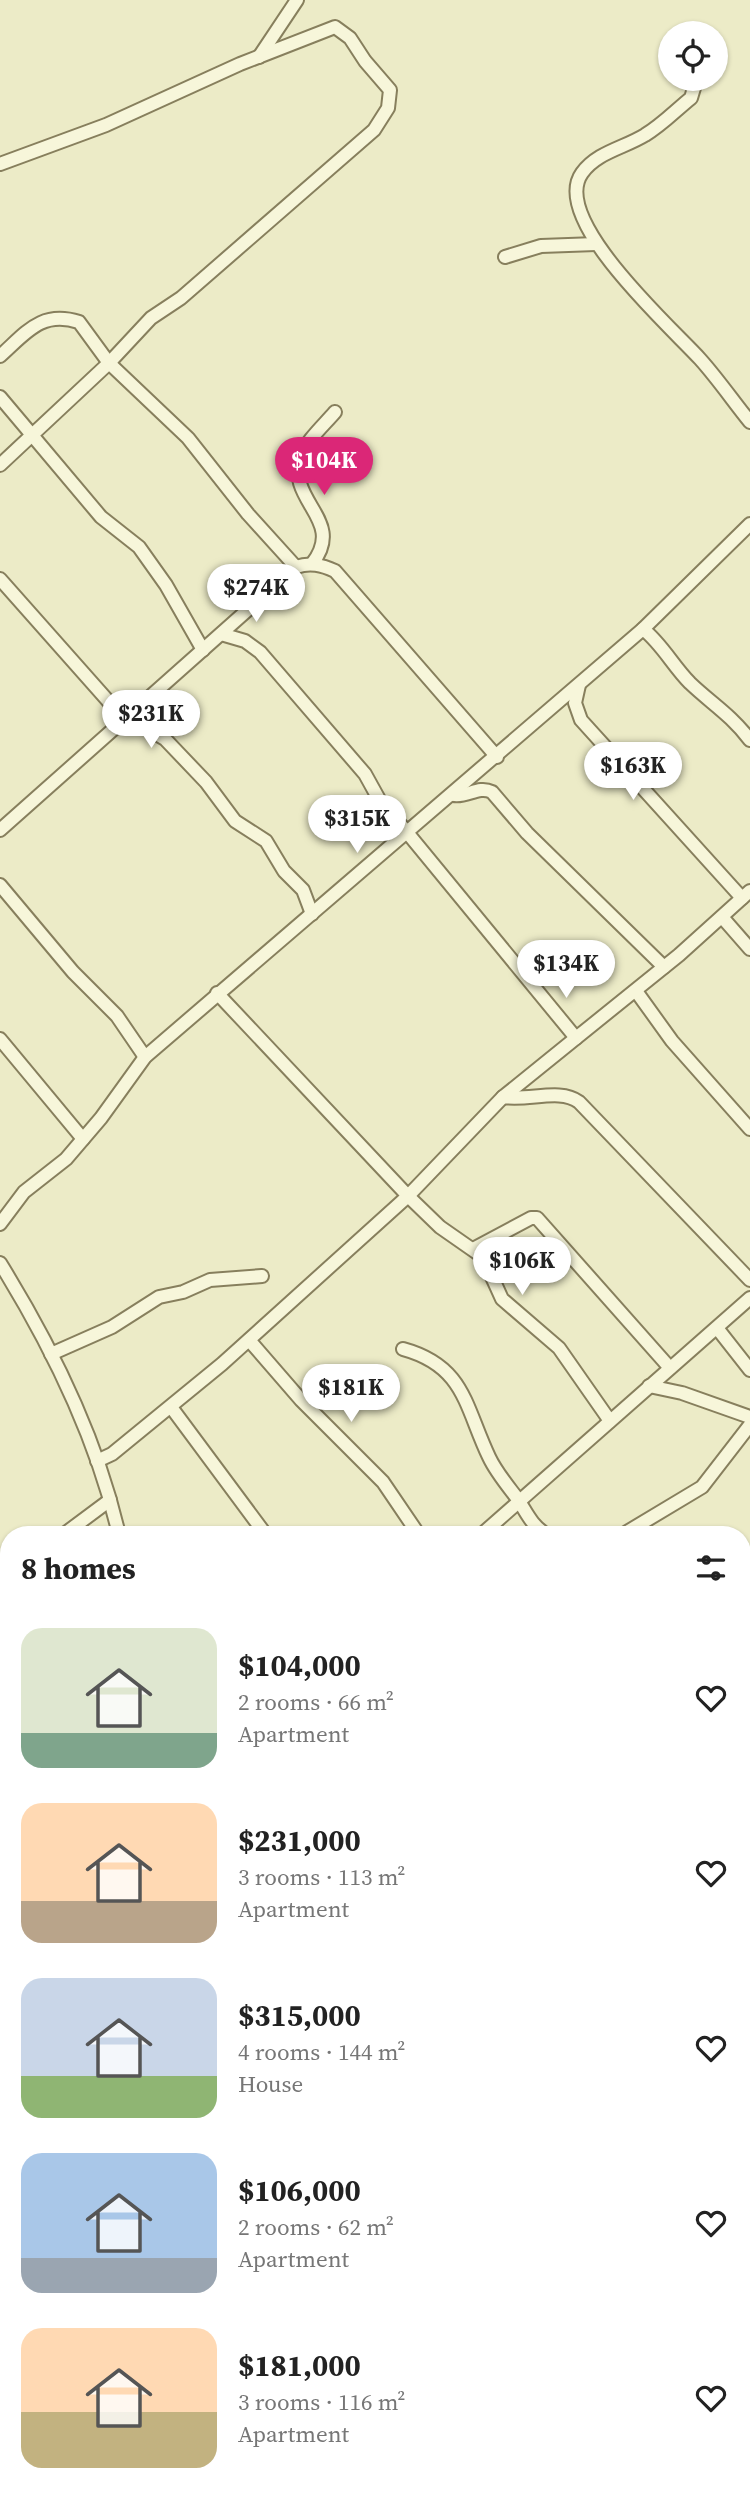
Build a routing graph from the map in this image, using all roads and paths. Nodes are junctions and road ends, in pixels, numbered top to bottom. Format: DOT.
graph roads {
  1 [pos="297,0"];
  2 [pos="259,57"];
  3 [pos="693,91"];
  4 [pos="0,164"];
  5 [pos="596,244"];
  6 [pos="505,257"];
  7 [pos="0,355"];
  8 [pos="109,363"];
  9 [pos="0,397"];
  10 [pos="335,412"];
  11 [pos="750,422"];
  12 [pos="30,436"];
  13 [pos="0,464"];
  14 [pos="750,524"];
  15 [pos="312,564"];
  16 [pos="296,567"];
  17 [pos="0,579"];
  18 [pos="643,629"];
  19 [pos="221,634"];
  20 [pos="203,650"];
  21 [pos="579,684"];
  22 [pos="126,718"];
  23 [pos="750,740"];
  24 [pos="497,757"];
  25 [pos="453,795"];
  26 [pos="0,830"];
  27 [pos="407,835"];
  28 [pos="0,886"];
  29 [pos="746,895"];
  30 [pos="312,914"];
  31 [pos="722,917"];
  32 [pos="750,949"];
  33 [pos="664,967"];
  34 [pos="635,991"];
  35 [pos="216,993"];
  36 [pos="576,1038"];
  37 [pos="0,1039"];
  38 [pos="145,1057"];
  39 [pos="503,1097"];
  40 [pos="750,1129"];
  41 [pos="83,1139"];
  42 [pos="408,1196"];
  43 [pos="0,1224"];
  44 [pos="473,1249"];
  45 [pos="0,1263"];
  46 [pos="262,1276"];
  47 [pos="750,1280"];
  48 [pos="750,1298"];
  49 [pos="717,1328"];
  50 [pos="248,1340"];
  51 [pos="403,1349"];
  52 [pos="51,1354"];
  53 [pos="670,1368"];
  54 [pos="750,1370"];
  55 [pos="649,1386"];
  56 [pos="171,1408"];
  57 [pos="750,1418"];
  58 [pos="610,1421"];
  59 [pos="750,1425"];
  60 [pos="97,1461"];
  61 [pos="110,1500"];
  62 [pos="519,1501"];
  63 [pos="75,1526"];
  64 [pos="118,1526"];
  65 [pos="259,1526"];
  66 [pos="413,1526"];
  67 [pos="491,1526"];
  68 [pos="535,1526"];
  69 [pos="637,1526"];
  1 -- 2 [label="street"];
  2 -- 4 [label="street"];
  2 -- 8 [label="street"];
  3 -- 5 [label="street"];
  5 -- 6 [label="street"];
  5 -- 11 [label="street"];
  7 -- 8 [label="street"];
  8 -- 12 [label="street"];
  8 -- 16 [label="street"];
  9 -- 12 [label="street"];
  10 -- 15 [label="street"];
  12 -- 13 [label="street"];
  12 -- 20 [label="street"];
  14 -- 18 [label="street"];
  15 -- 16 [label="street"];
  15 -- 24 [label="street"];
  16 -- 19 [label="street"];
  17 -- 22 [label="street"];
  18 -- 21 [label="street"];
  18 -- 23 [label="street"];
  19 -- 20 [label="street"];
  19 -- 27 [label="street"];
  20 -- 22 [label="street"];
  21 -- 24 [label="street"];
  21 -- 29 [label="street"];
  22 -- 26 [label="street"];
  22 -- 30 [label="street"];
  24 -- 25 [label="street"];
  25 -- 27 [label="street"];
  25 -- 33 [label="street"];
  27 -- 30 [label="street"];
  27 -- 36 [label="street"];
  28 -- 38 [label="street"];
  29 -- 31 [label="street"];
  30 -- 35 [label="street"];
  31 -- 32 [label="street"];
  31 -- 33 [label="street"];
  33 -- 34 [label="street"];
  34 -- 36 [label="street"];
  34 -- 40 [label="street"];
  35 -- 38 [label="street"];
  35 -- 42 [label="street"];
  36 -- 39 [label="street"];
  37 -- 41 [label="street"];
  38 -- 41 [label="street"];
  39 -- 42 [label="street"];
  39 -- 47 [label="street"];
  41 -- 43 [label="street"];
  42 -- 44 [label="street"];
  42 -- 50 [label="street"];
  44 -- 53 [label="street"];
  44 -- 58 [label="street"];
  45 -- 52 [label="street"];
  46 -- 52 [label="street"];
  48 -- 49 [label="street"];
  49 -- 53 [label="street"];
  49 -- 54 [label="street"];
  50 -- 56 [label="street"];
  50 -- 66 [label="street"];
  51 -- 62 [label="street"];
  52 -- 60 [label="street"];
  53 -- 55 [label="street"];
  55 -- 57 [label="street"];
  55 -- 58 [label="street"];
  56 -- 60 [label="street"];
  56 -- 65 [label="street"];
  58 -- 62 [label="street"];
  59 -- 69 [label="street"];
  60 -- 61 [label="street"];
  61 -- 63 [label="street"];
  61 -- 64 [label="street"];
  62 -- 67 [label="street"];
  62 -- 68 [label="street"];
}
